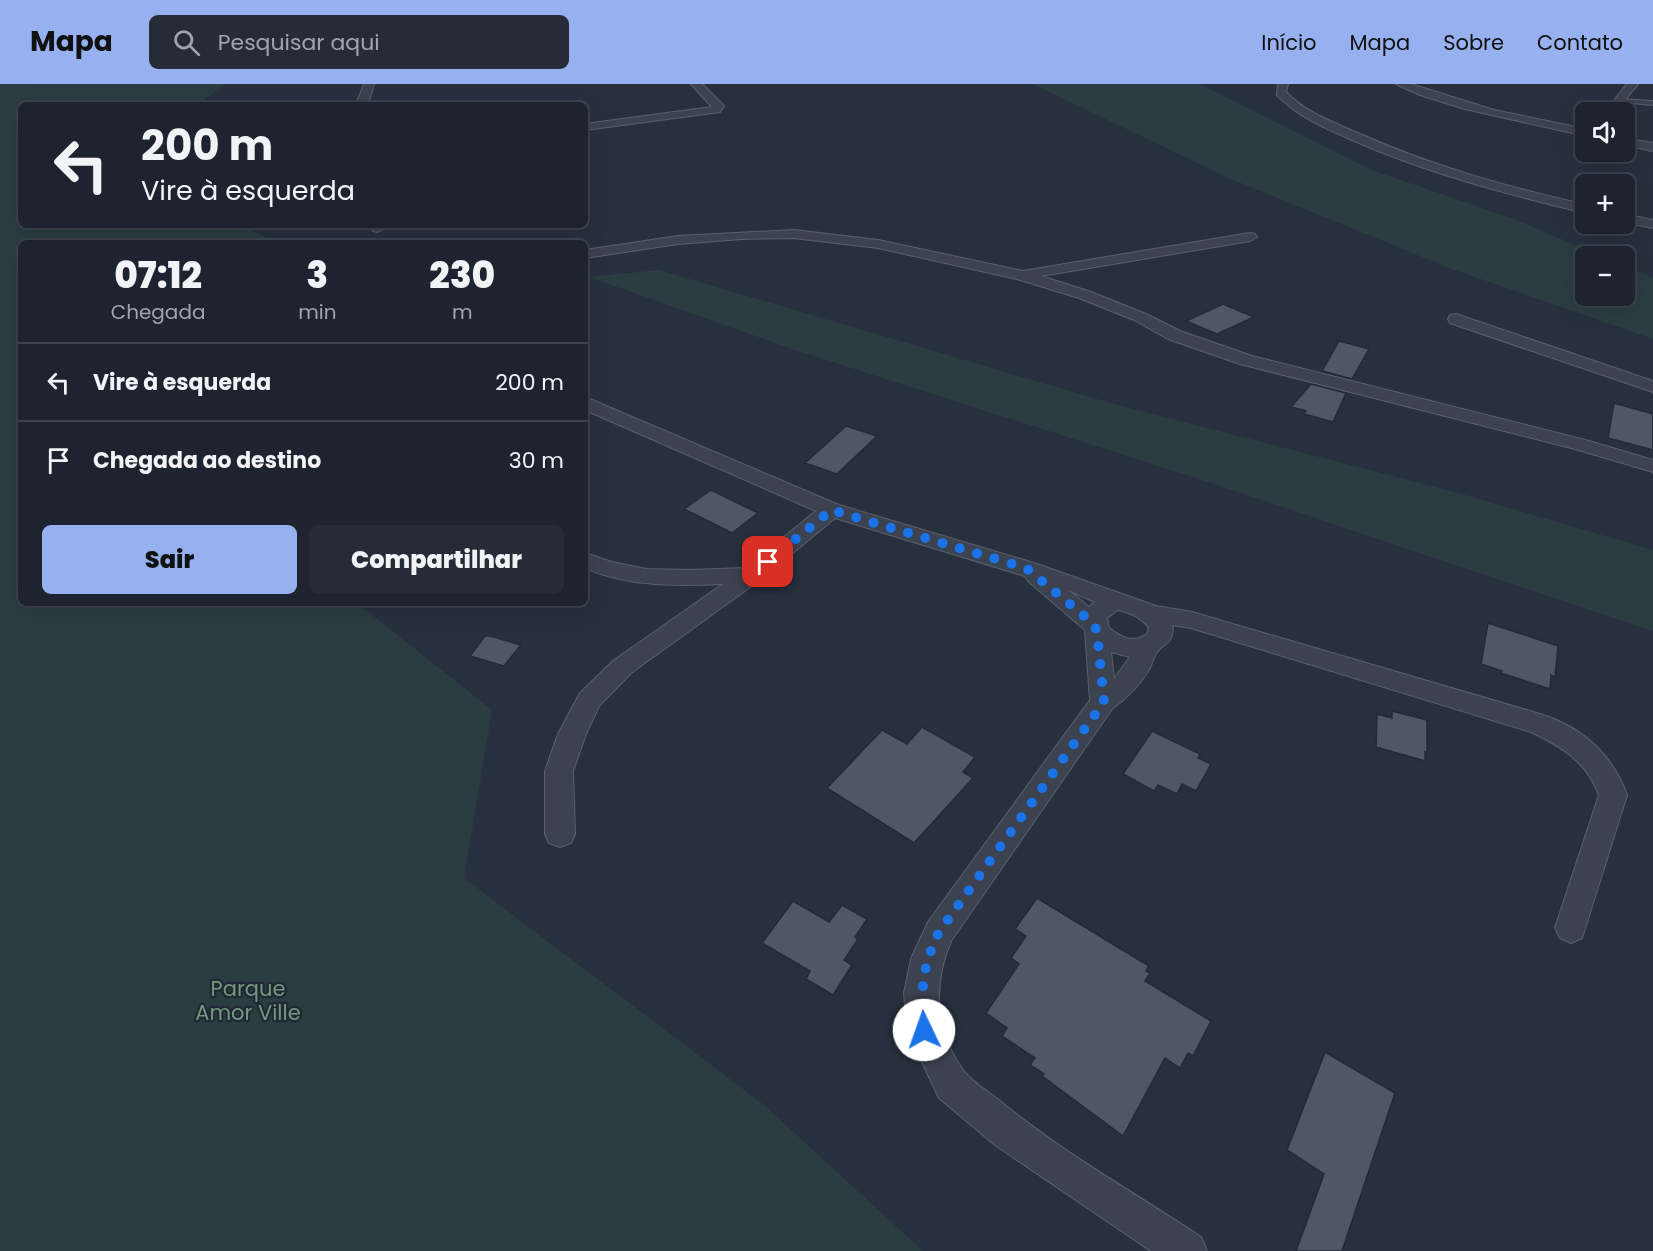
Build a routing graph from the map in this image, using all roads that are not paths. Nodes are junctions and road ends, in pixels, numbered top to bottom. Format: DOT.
graph roads {
  1 [pos="369,84"];
  2 [pos="696,84"];
  3 [pos="1283,84"];
  4 [pos="1401,84"];
  5 [pos="1633,84"];
  6 [pos="1620,100"];
  7 [pos="363,102"];
  8 [pos="1653,104"];
  9 [pos="588,127"];
  10 [pos="1575,131"];
  11 [pos="1635,143"];
  12 [pos="1653,147"];
  13 [pos="1575,206"];
  14 [pos="1635,221"];
  15 [pos="1653,225"];
  16 [pos="1250,237"];
  17 [pos="588,254"];
  18 [pos="1022,275"];
  19 [pos="1456,319"];
  20 [pos="1653,387"];
  21 [pos="588,404"];
  22 [pos="1653,466"];
  23 [pos="831,510"];
  24 [pos="588,561"];
  25 [pos="1026,568"];
  26 [pos="752,575"];
  27 [pos="1116,602"];
  28 [pos="1154,614"];
  29 [pos="1211,626"];
  30 [pos="1096,628"];
  31 [pos="1153,642"];
  32 [pos="1104,702"];
  33 [pos="560,834"];
  34 [pos="1571,928"];
  35 [pos="1172,1244"];
  1 -- 7 [label="street"];
  2 -- 9 [label="street"];
  3 -- 13 [label="street"];
  4 -- 10 [label="street"];
  5 -- 6 [label="street"];
  6 -- 8 [label="lane"];
  11 -- 12 [label="street"];
  14 -- 15 [label="street"];
  16 -- 18 [label="street"];
  17 -- 18 [label="street"];
  18 -- 22 [label="street"];
  19 -- 20 [label="street"];
  21 -- 23 [label="street"];
  23 -- 25 [label="street"];
  23 -- 26 [label="street"];
  24 -- 26 [label="street"];
  25 -- 27 [label="street"];
  25 -- 30 [label="street"];
  26 -- 33 [label="street"];
  27 -- 28 [label="street"];
  27 -- 30 [label="street"];
  28 -- 29 [label="street"];
  28 -- 31 [label="street"];
  29 -- 31 [label="street"];
  29 -- 34 [label="street"];
  30 -- 31 [label="street"];
  30 -- 32 [label="street"];
  31 -- 32 [label="street"];
  32 -- 35 [label="street"];
}
